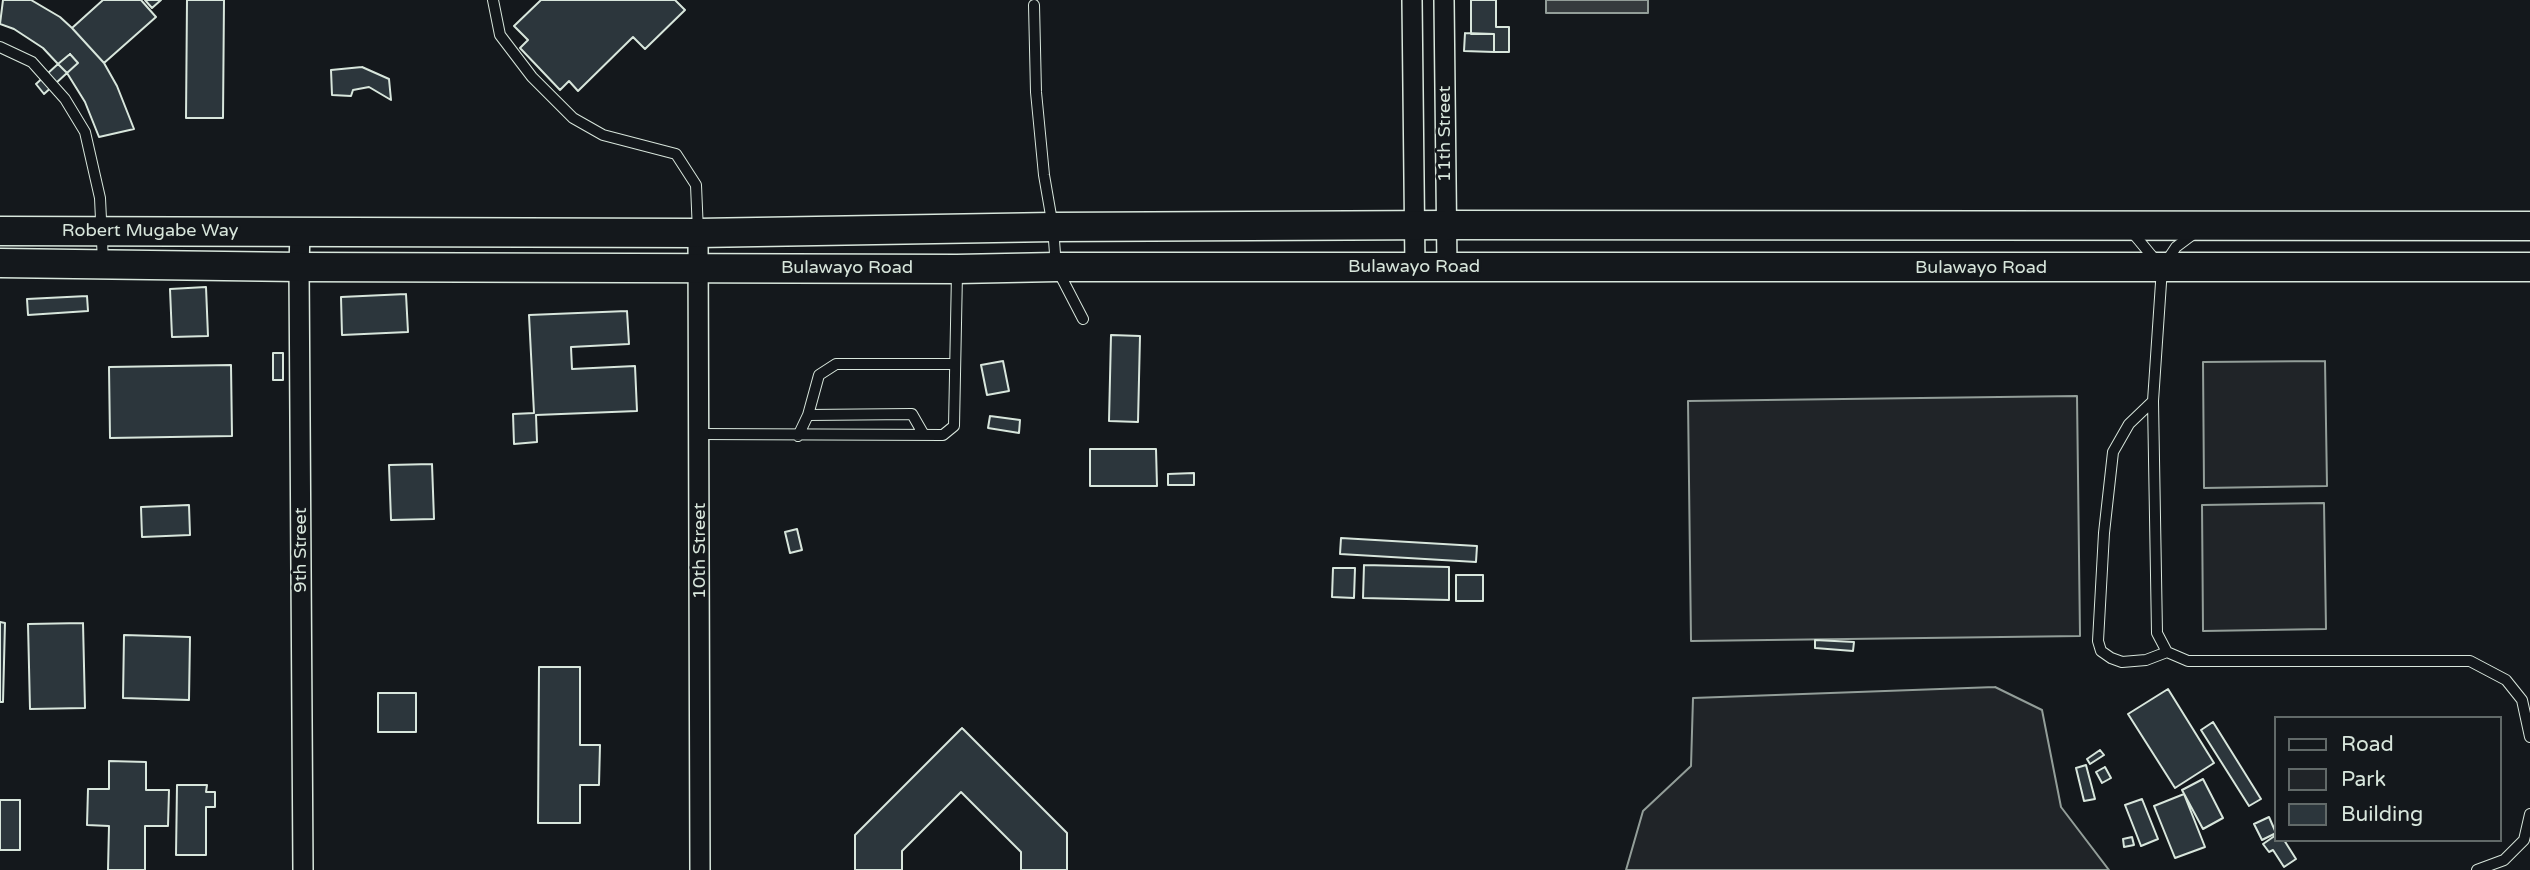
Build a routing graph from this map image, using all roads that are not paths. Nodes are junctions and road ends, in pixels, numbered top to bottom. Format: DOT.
graph roads {
  1 [pos="493,0"];
  2 [pos="1412,0"];
  3 [pos="1444,0"];
  4 [pos="1034,5"];
  5 [pos="0,47"];
  6 [pos="1446,225"];
  7 [pos="1415,226"];
  8 [pos="2127,226"];
  9 [pos="2203,226"];
  10 [pos="2530,226"];
  11 [pos="1053,227"];
  12 [pos="0,231"];
  13 [pos="102,231"];
  14 [pos="300,231"];
  15 [pos="698,233"];
  16 [pos="0,263"];
  17 [pos="103,264"];
  18 [pos="299,267"];
  19 [pos="699,267"];
  20 [pos="1056,267"];
  21 [pos="1415,267"];
  22 [pos="1447,267"];
  23 [pos="2530,267"];
  24 [pos="2162,268"];
  25 [pos="957,269"];
  26 [pos="1083,319"];
  27 [pos="955,364"];
  28 [pos="2153,401"];
  29 [pos="808,415"];
  30 [pos="700,434"];
  31 [pos="924,435"];
  32 [pos="797,436"];
  33 [pos="2167,652"];
  34 [pos="2530,737"];
  35 [pos="2530,814"];
  36 [pos="303,870"];
  37 [pos="700,870"];
  38 [pos="2477,870"];
  1 -- 15 [label="lane"];
  2 -- 7 [label="street, 11th Street"];
  3 -- 6 [label="street, 11th Street"];
  4 -- 11 [label="lane"];
  5 -- 13 [label="lane"];
  6 -- 7 [label="street, Bulawayo Road"];
  6 -- 8 [label="street, Bulawayo Road"];
  6 -- 22 [label="street, 11th Street"];
  7 -- 11 [label="street, Bulawayo Road"];
  7 -- 21 [label="street, 11th Street"];
  8 -- 9 [label="street, Bulawayo Road"];
  8 -- 24 [label="lane"];
  9 -- 10 [label="street, Bulawayo Road"];
  9 -- 24 [label="lane"];
  11 -- 15 [label="street, Bulawayo Road"];
  11 -- 20 [label="lane"];
  12 -- 13 [label="street, Robert Mugabe Way"];
  13 -- 14 [label="street, Robert Mugabe Way"];
  13 -- 17 [label="lane"];
  14 -- 15 [label="street, Bulawayo Road"];
  14 -- 18 [label="street, 9th Street"];
  15 -- 19 [label="street, 10th Street"];
  16 -- 17 [label="street, Robert Mugabe Way"];
  17 -- 18 [label="street, Robert Mugabe Way"];
  18 -- 19 [label="street, Bulawayo Road"];
  18 -- 36 [label="street, 9th Street"];
  19 -- 25 [label="street, Bulawayo Road"];
  19 -- 30 [label="street, 10th Street"];
  20 -- 21 [label="street, Bulawayo Road"];
  20 -- 25 [label="street, Bulawayo Road"];
  20 -- 26 [label="lane"];
  21 -- 22 [label="street, Bulawayo Road"];
  22 -- 24 [label="street, Bulawayo Road"];
  23 -- 24 [label="street, Bulawayo Road"];
  24 -- 28 [label="lane"];
  25 -- 27 [label="lane"];
  27 -- 29 [label="lane"];
  27 -- 31 [label="lane"];
  28 -- 33 [label="lane"];
  28 -- 33 [label="lane"];
  29 -- 31 [label="lane"];
  29 -- 32 [label="lane"];
  30 -- 32 [label="lane"];
  30 -- 37 [label="street, 10th Street"];
  31 -- 32 [label="lane"];
  33 -- 34 [label="lane"];
  35 -- 38 [label="lane"];
}
